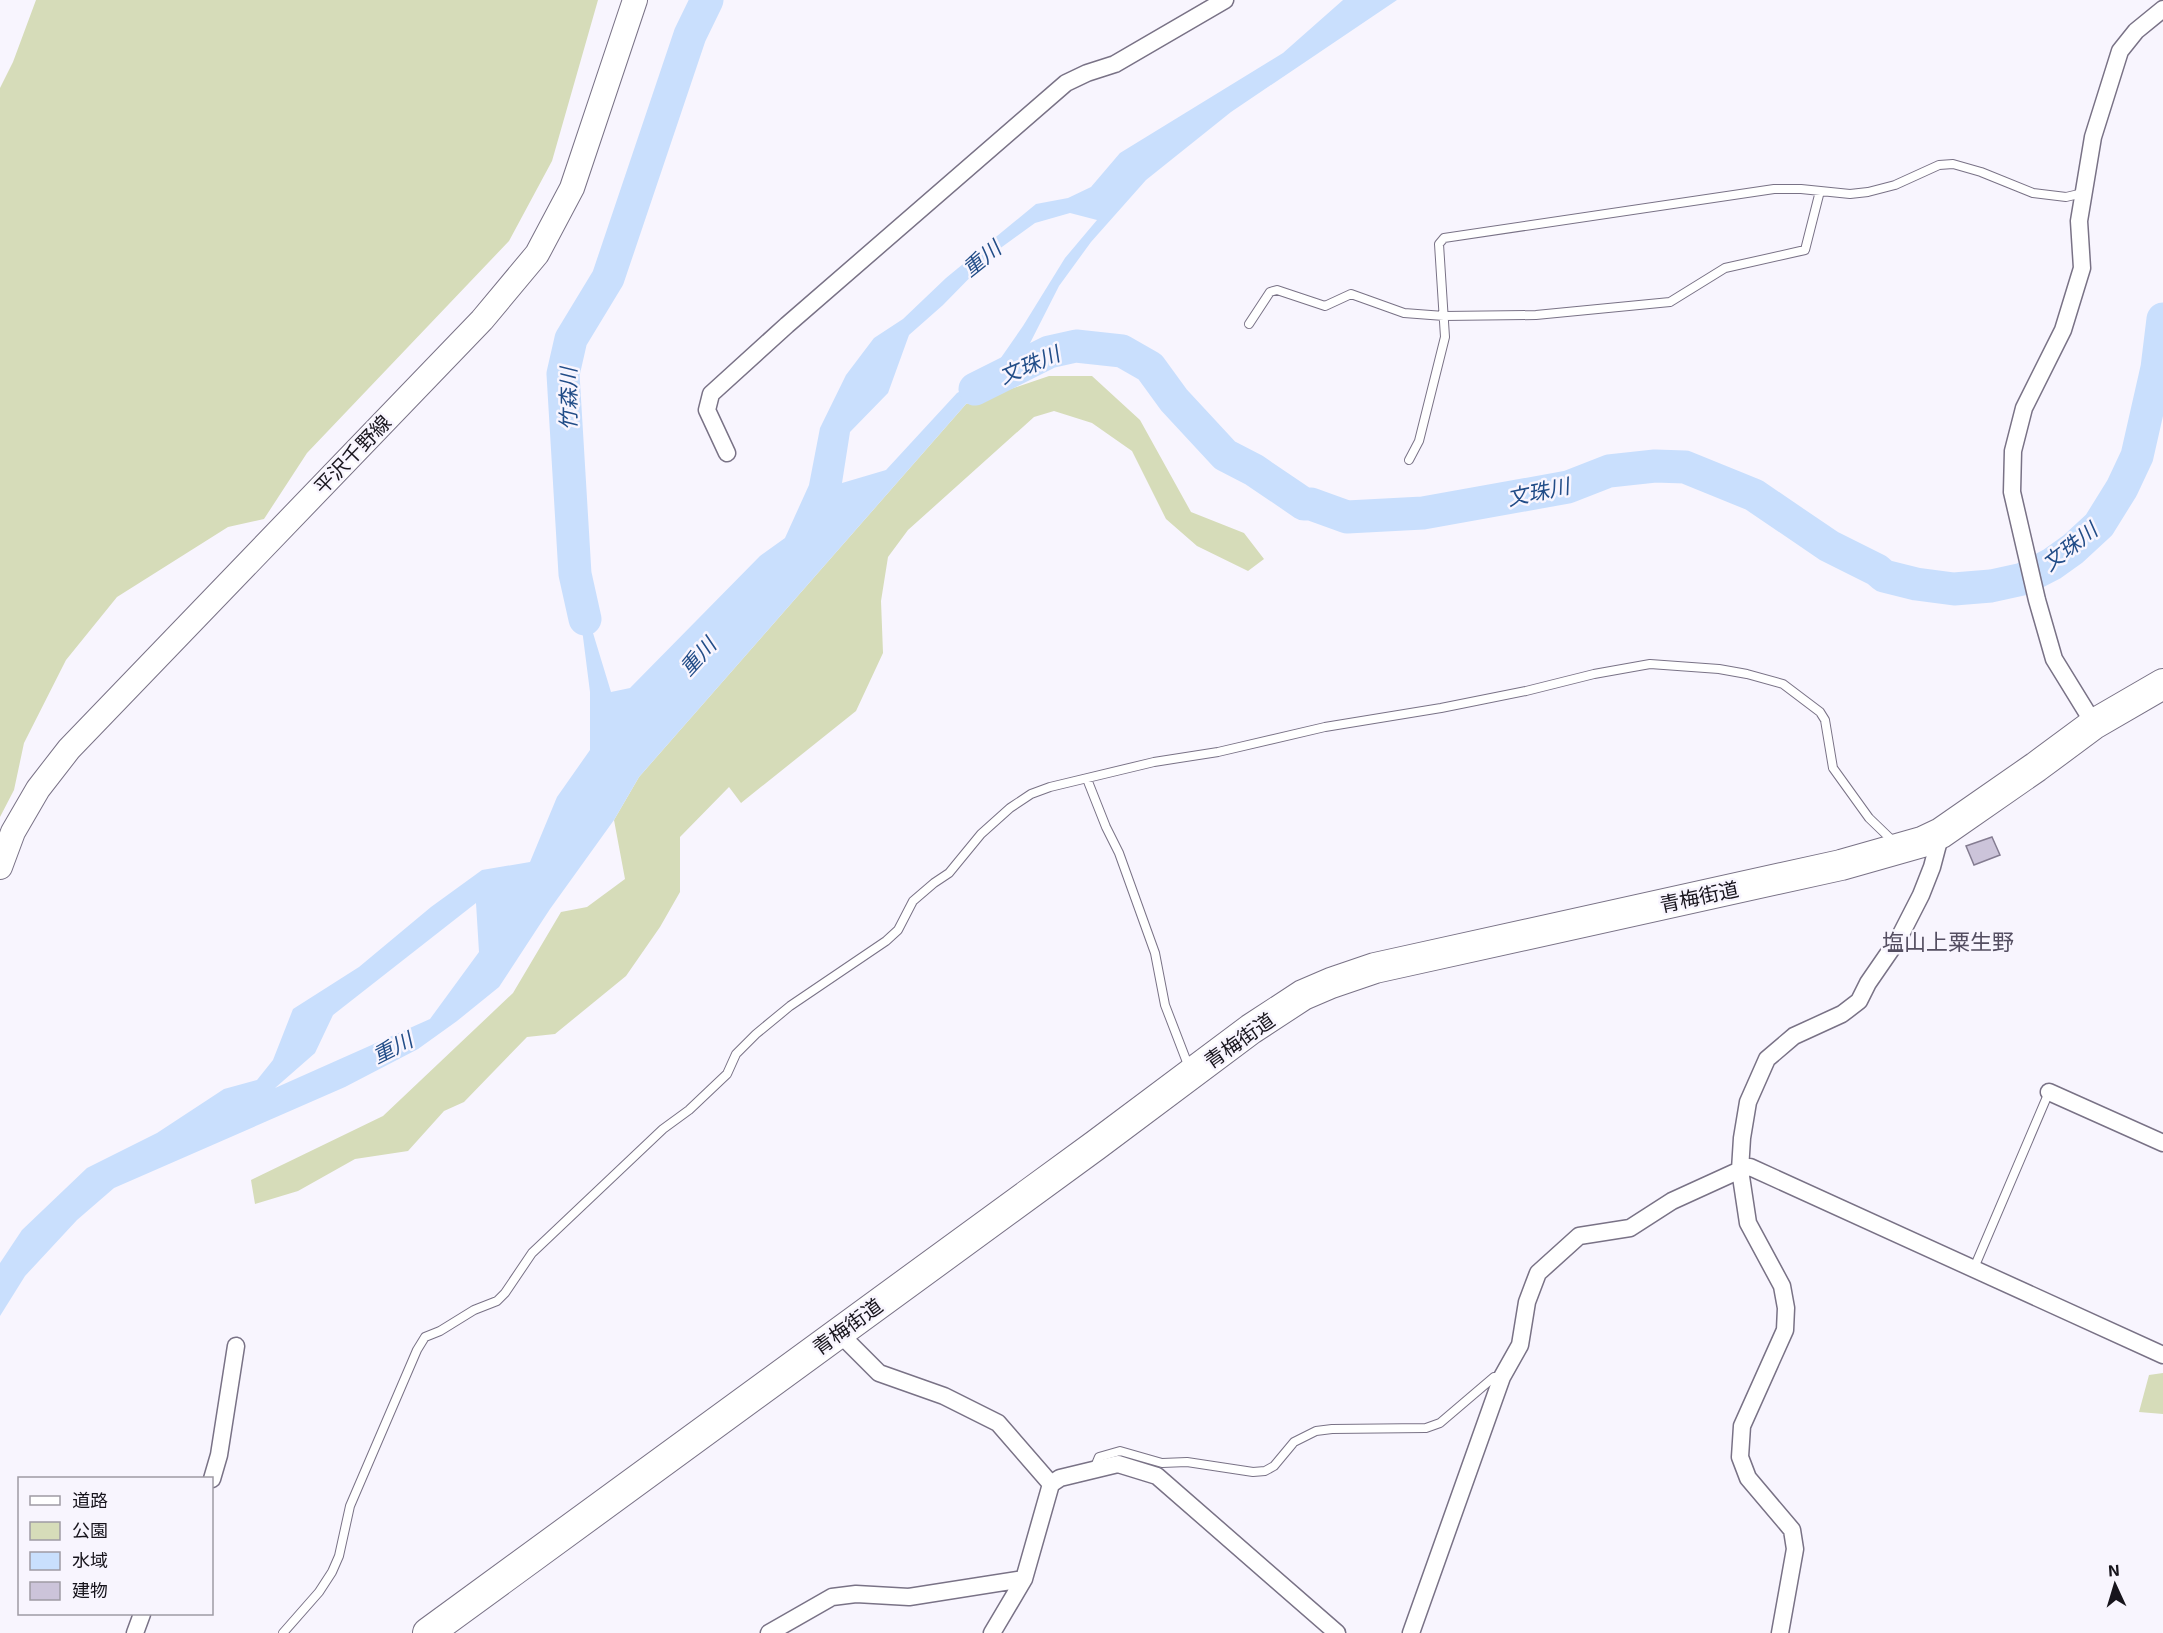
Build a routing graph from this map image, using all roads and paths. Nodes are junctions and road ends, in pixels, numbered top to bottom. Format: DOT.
graph roads {
  1 [pos="635,0"];
  2 [pos="1226,0"];
  3 [pos="2163,9"];
  4 [pos="1820,191"];
  5 [pos="2084,193"];
  6 [pos="1444,316"];
  7 [pos="1249,324"];
  8 [pos="727,453"];
  9 [pos="1409,460"];
  10 [pos="2163,684"];
  11 [pos="2094,724"];
  12 [pos="1087,779"];
  13 [pos="1941,833"];
  14 [pos="1901,848"];
  15 [pos="0,867"];
  16 [pos="1191,1074"];
  17 [pos="2049,1092"];
  18 [pos="2163,1143"];
  19 [pos="1740,1170"];
  20 [pos="1974,1268"];
  21 [pos="838,1332"];
  22 [pos="236,1346"];
  23 [pos="2163,1355"];
  24 [pos="1502,1377"];
  25 [pos="1094,1470"];
  26 [pos="213,1477"];
  27 [pos="1051,1484"];
  28 [pos="1024,1579"];
  29 [pos="142,1615"];
  30 [pos="135,1633"];
  31 [pos="283,1633"];
  32 [pos="428,1633"];
  33 [pos="769,1633"];
  34 [pos="992,1633"];
  35 [pos="1337,1633"];
  36 [pos="1411,1633"];
  37 [pos="1780,1633"];
  1 -- 15 [label="main road, 平沢千野線"];
  2 -- 8 [label="street"];
  3 -- 5 [label="street"];
  4 -- 5 [label="lane"];
  4 -- 6 [label="lane"];
  4 -- 6 [label="lane"];
  5 -- 11 [label="street"];
  6 -- 7 [label="lane"];
  6 -- 9 [label="lane"];
  10 -- 11 [label="highway, 青梅街道"];
  11 -- 13 [label="highway, 青梅街道"];
  12 -- 14 [label="lane"];
  12 -- 16 [label="lane"];
  12 -- 31 [label="lane"];
  13 -- 14 [label="highway, 青梅街道"];
  13 -- 19 [label="street"];
  14 -- 16 [label="highway, 青梅街道"];
  16 -- 21 [label="highway, 青梅街道"];
  17 -- 18 [label="street"];
  17 -- 20 [label="lane"];
  19 -- 20 [label="street"];
  19 -- 24 [label="street"];
  19 -- 37 [label="street"];
  20 -- 23 [label="street"];
  21 -- 27 [label="street"];
  21 -- 32 [label="highway, 青梅街道"];
  22 -- 26 [label="street"];
  24 -- 25 [label="lane"];
  24 -- 36 [label="street"];
  25 -- 27 [label="street"];
  25 -- 35 [label="street"];
  27 -- 28 [label="street"];
  28 -- 33 [label="street"];
  28 -- 34 [label="street"];
  29 -- 30 [label="street"];
}
